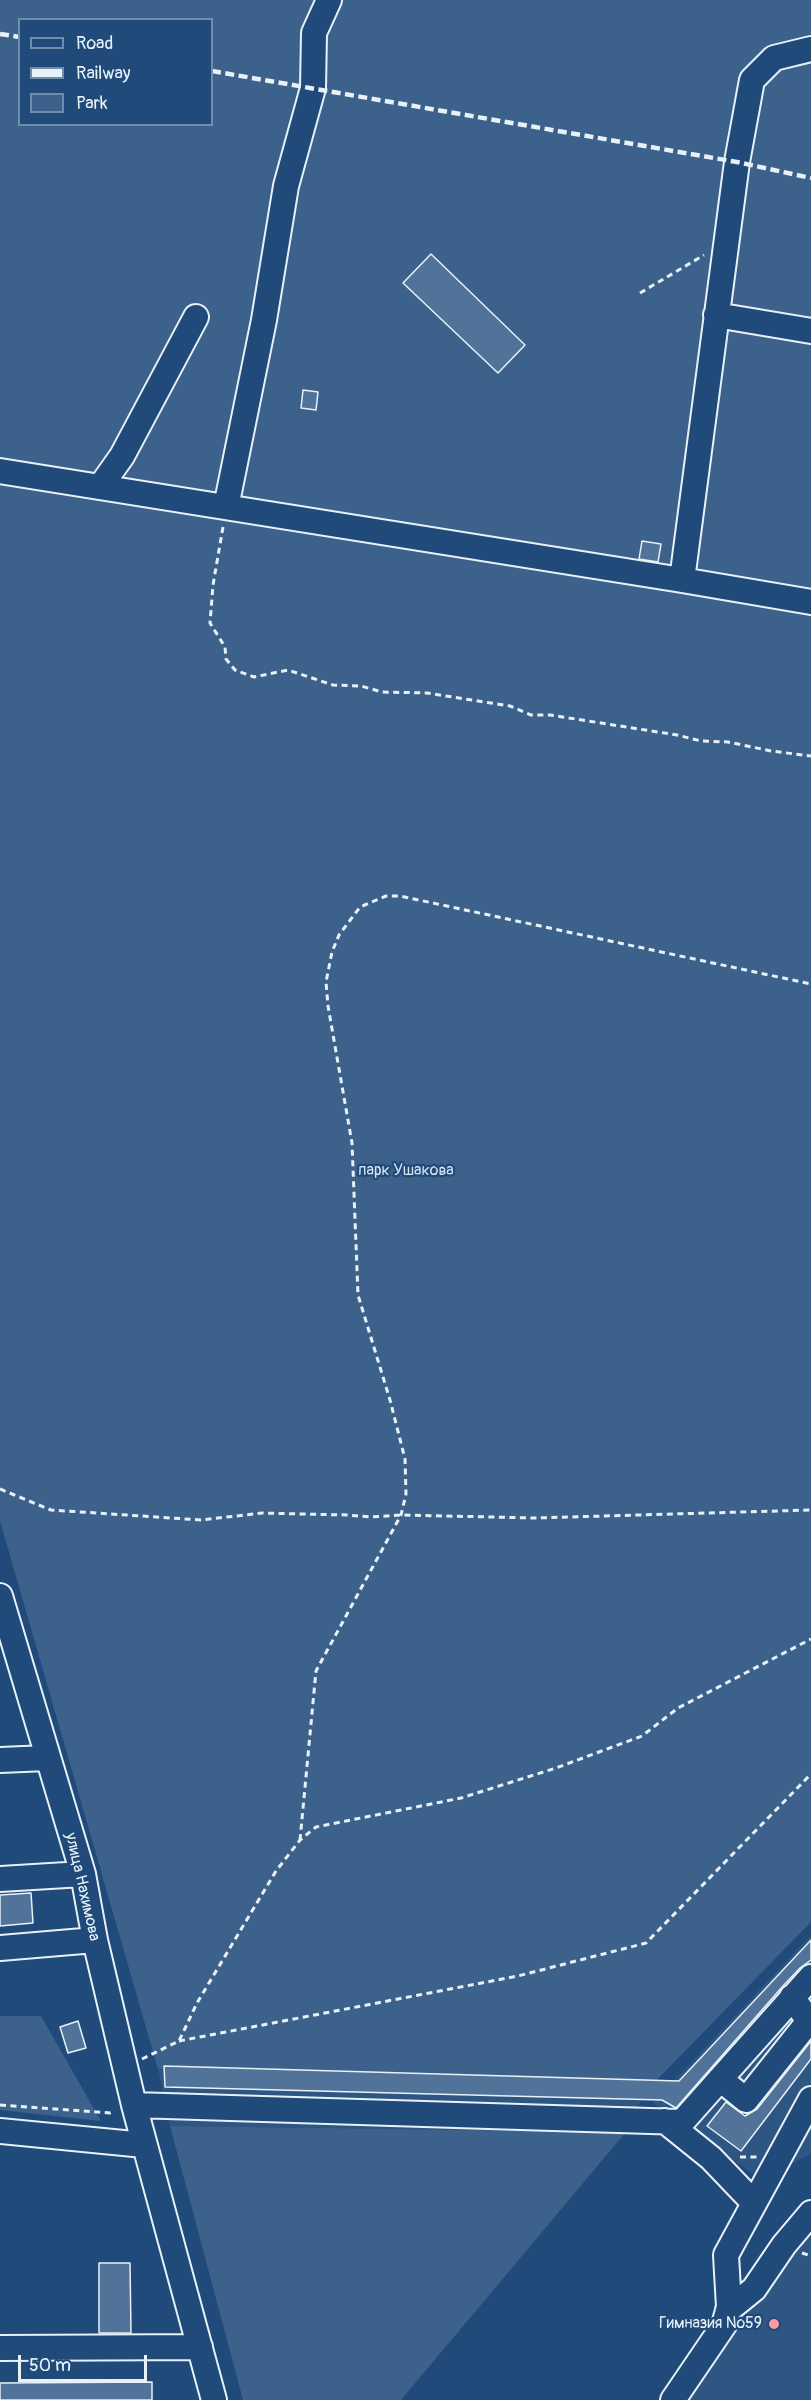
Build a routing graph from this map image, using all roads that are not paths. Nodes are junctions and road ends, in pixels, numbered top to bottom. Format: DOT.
graph roads {
  1 [pos="329,0"];
  2 [pos="811,49"];
  3 [pos="716,315"];
  4 [pos="196,317"];
  5 [pos="811,332"];
  6 [pos="0,471"];
  7 [pos="100,487"];
  8 [pos="226,507"];
  9 [pos="682,580"];
  10 [pos="811,602"];
  11 [pos="0,1596"];
  12 [pos="47,1758"];
  13 [pos="0,1760"];
  14 [pos="83,1874"];
  15 [pos="0,1879"];
  16 [pos="95,1940"];
  17 [pos="0,1948"];
  18 [pos="811,1977"];
  19 [pos="792,1997"];
  20 [pos="720,2079"];
  21 [pos="811,2099"];
  22 [pos="134,2105"];
  23 [pos="665,2121"];
  24 [pos="811,2128"];
  25 [pos="0,2131"];
  26 [pos="144,2145"];
  27 [pos="785,2148"];
  28 [pos="754,2203"];
  29 [pos="811,2213"];
  30 [pos="728,2310"];
  31 [pos="200,2347"];
  32 [pos="0,2348"];
  33 [pos="214,2400"];
  34 [pos="673,2400"];
  1 -- 8 [label="street"];
  2 -- 3 [label="street"];
  3 -- 5 [label="street"];
  3 -- 9 [label="street"];
  4 -- 7 [label="street"];
  6 -- 7 [label="street"];
  7 -- 8 [label="street"];
  8 -- 9 [label="street"];
  9 -- 10 [label="street"];
  11 -- 12 [label="street, улица Нахимова"];
  12 -- 13 [label="street"];
  12 -- 14 [label="street, улица Нахимова"];
  14 -- 15 [label="street"];
  14 -- 16 [label="street, улица Нахимова"];
  16 -- 17 [label="street"];
  16 -- 22 [label="street, улица Нахимова"];
  18 -- 19 [label="street"];
  19 -- 20 [label="street"];
  19 -- 20 [label="street"];
  20 -- 23 [label="street"];
  21 -- 27 [label="street"];
  22 -- 23 [label="street"];
  22 -- 26 [label="street, улица Нахимова"];
  23 -- 28 [label="street"];
  24 -- 27 [label="street"];
  25 -- 26 [label="street"];
  26 -- 31 [label="street, улица Нахимова"];
  27 -- 28 [label="street"];
  28 -- 30 [label="street"];
  29 -- 30 [label="street"];
  30 -- 34 [label="street"];
  31 -- 32 [label="street"];
  31 -- 33 [label="street, улица Нахимова"];
}
